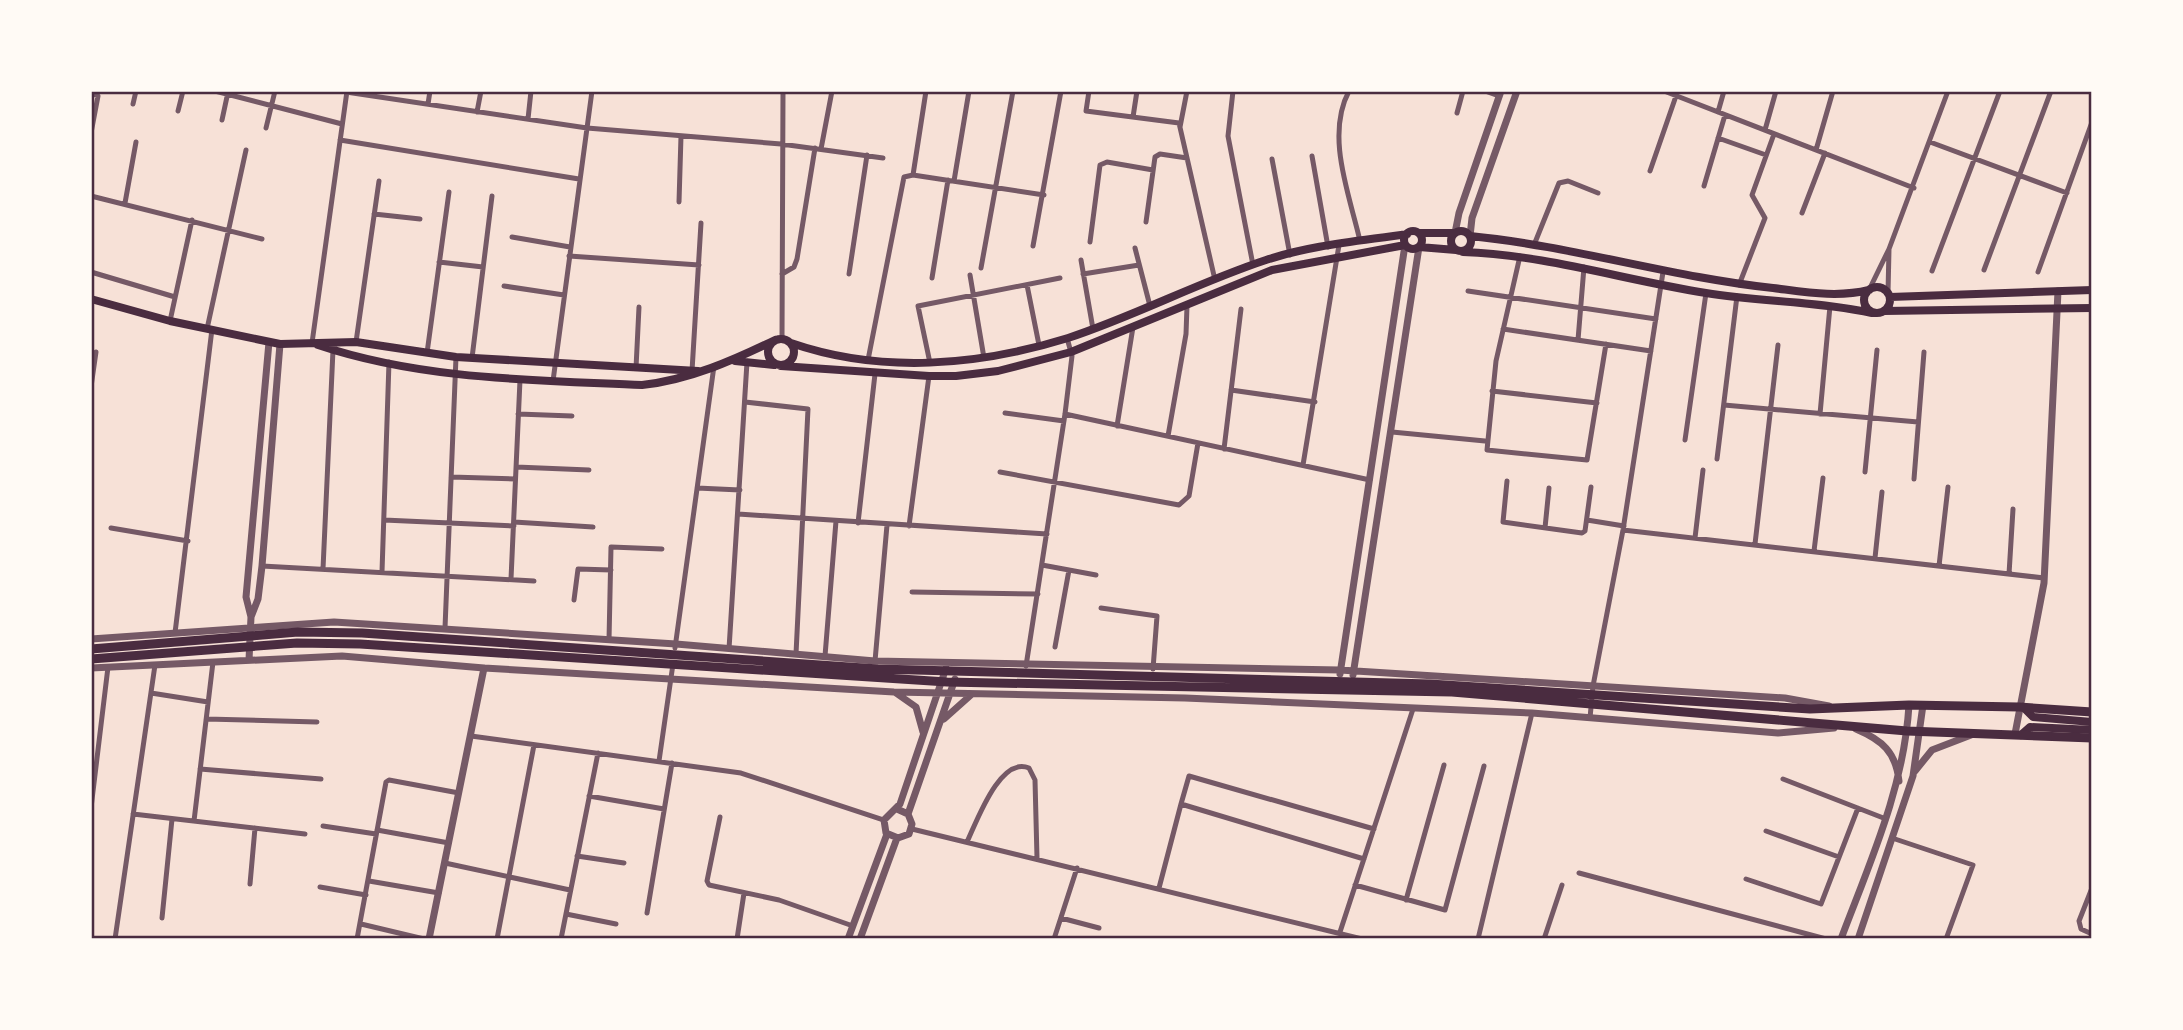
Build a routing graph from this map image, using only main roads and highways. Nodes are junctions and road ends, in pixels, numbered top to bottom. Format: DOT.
graph roads {
  1 [pos="1407,233"];
  2 [pos="1419,233"];
  3 [pos="1455,233"];
  4 [pos="1470,236"];
  5 [pos="1405,245"];
  6 [pos="1419,247"];
  7 [pos="1460,251"];
  8 [pos="1708,281"];
  9 [pos="1869,290"];
  10 [pos="2092,290"];
  11 [pos="1706,293"];
  12 [pos="1889,295"];
  13 [pos="91,299"];
  14 [pos="2092,308"];
  15 [pos="1884,312"];
  16 [pos="1872,313"];
  17 [pos="778,339"];
  18 [pos="312,343"];
  19 [pos="791,343"];
  20 [pos="733,360"];
  21 [pos="779,365"];
  22 [pos="695,371"];
  23 [pos="91,649"];
  24 [pos="91,659"];
  25 [pos="2021,707"];
  26 [pos="2092,712"];
  27 [pos="2092,722"];
  28 [pos="2092,730"];
  29 [pos="2018,734"];
  30 [pos="2092,738"];
  1 -- 2 [label="main road"];
  1 -- 5 [label="main road"];
  1 -- 19 [label="main road"];
  2 -- 3 [label="main road"];
  2 -- 6 [label="main road"];
  3 -- 4 [label="main road"];
  3 -- 7 [label="main road"];
  4 -- 7 [label="main road"];
  4 -- 8 [label="main road"];
  5 -- 6 [label="main road"];
  5 -- 21 [label="main road"];
  6 -- 7 [label="main road"];
  7 -- 11 [label="main road"];
  8 -- 9 [label="main road"];
  8 -- 11 [label="main road"];
  9 -- 12 [label="main road"];
  9 -- 16 [label="main road"];
  10 -- 12 [label="main road"];
  11 -- 16 [label="main road"];
  12 -- 15 [label="main road"];
  13 -- 18 [label="main road"];
  14 -- 15 [label="main road"];
  15 -- 16 [label="main road"];
  17 -- 19 [label="main road"];
  17 -- 20 [label="main road"];
  17 -- 21 [label="main road"];
  18 -- 22 [label="main road"];
  18 -- 22 [label="main road"];
  19 -- 21 [label="main road"];
  20 -- 21 [label="main road"];
  20 -- 22 [label="main road"];
  23 -- 25 [label="main road"];
  24 -- 29 [label="main road"];
  25 -- 26 [label="main road"];
  25 -- 27 [label="main road"];
  28 -- 29 [label="main road"];
  29 -- 30 [label="main road"];
}
